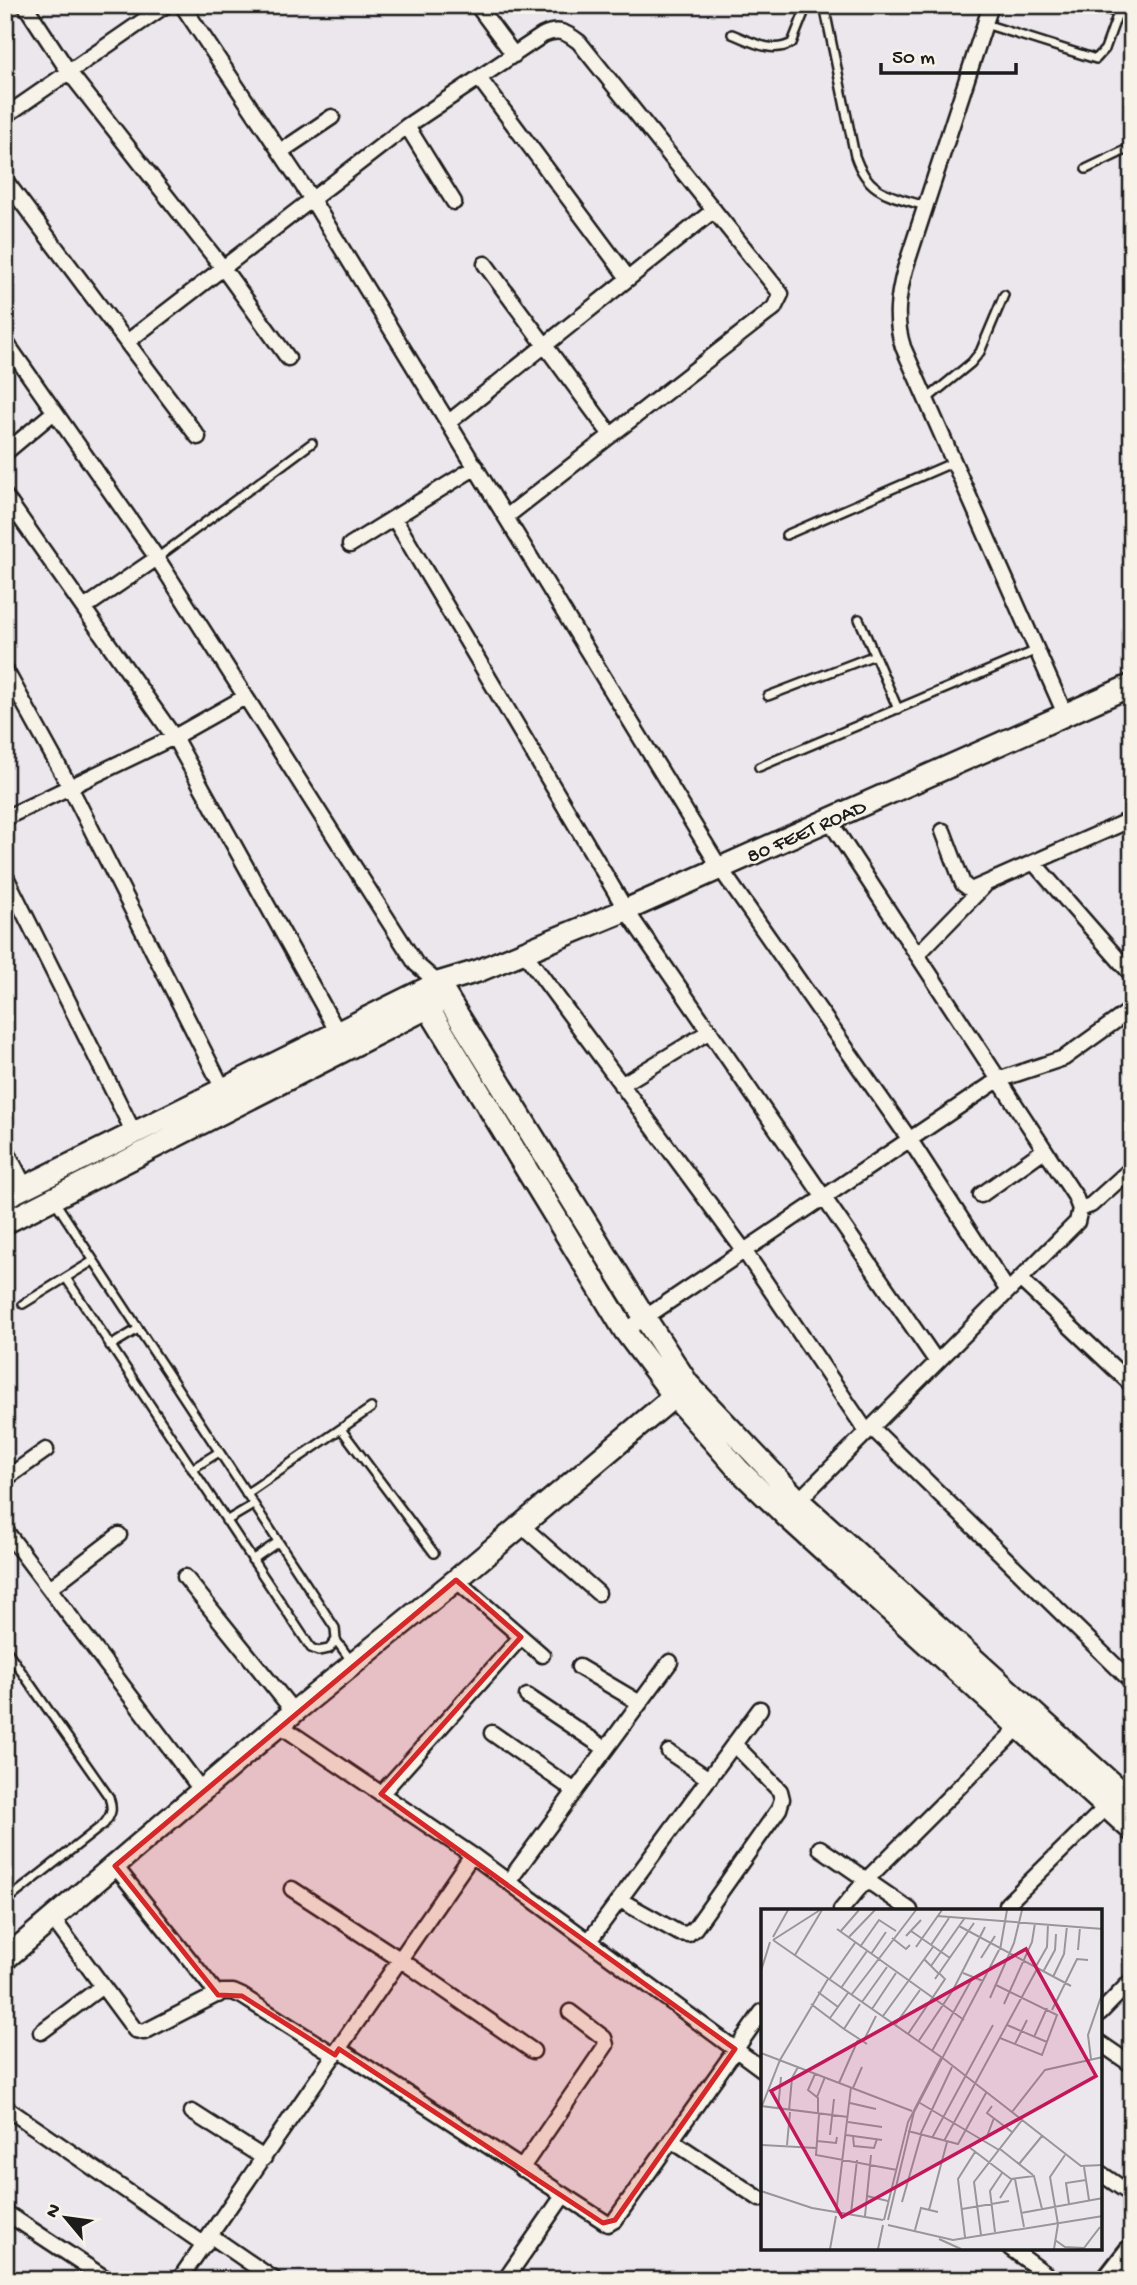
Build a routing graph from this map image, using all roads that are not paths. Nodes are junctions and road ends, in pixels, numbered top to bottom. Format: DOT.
graph roads {
  1 [pos="25,5"];
  2 [pos="182,5"];
  3 [pos="477,5"];
  4 [pos="807,5"];
  5 [pos="824,5"];
  6 [pos="991,5"];
  7 [pos="1095,5"];
  8 [pos="164,6"];
  9 [pos="1118,13"];
  10 [pos="1132,18"];
  11 [pos="985,24"];
  12 [pos="732,34"];
  13 [pos="513,55"];
  14 [pos="69,72"];
  15 [pos="479,78"];
  16 [pos="5,116"];
  17 [pos="332,117"];
  18 [pos="407,126"];
  19 [pos="1132,147"];
  20 [pos="280,152"];
  21 [pos="1086,169"];
  22 [pos="5,180"];
  23 [pos="312,198"];
  24 [pos="454,202"];
  25 [pos="925,206"];
  26 [pos="714,210"];
  27 [pos="485,264"];
  28 [pos="223,268"];
  29 [pos="628,278"];
  30 [pos="1004,295"];
  31 [pos="5,341"];
  32 [pos="127,342"];
  33 [pos="545,345"];
  34 [pos="288,358"];
  35 [pos="926,399"];
  36 [pos="54,412"];
  37 [pos="449,422"];
  38 [pos="611,435"];
  39 [pos="198,437"];
  40 [pos="312,443"];
  41 [pos="5,453"];
  42 [pos="954,462"];
  43 [pos="476,467"];
  44 [pos="5,496"];
  45 [pos="506,517"];
  46 [pos="394,518"];
  47 [pos="786,535"];
  48 [pos="350,545"];
  49 [pos="157,558"];
  50 [pos="84,608"];
  51 [pos="859,619"];
  52 [pos="1038,650"];
  53 [pos="875,655"];
  54 [pos="5,669"];
  55 [pos="1132,685"];
  56 [pos="768,696"];
  57 [pos="245,697"];
  58 [pos="898,709"];
  59 [pos="1065,714"];
  60 [pos="174,737"];
  61 [pos="759,767"];
  62 [pos="70,787"];
  63 [pos="5,818"];
  64 [pos="1132,819"];
  65 [pos="829,820"];
  66 [pos="943,831"];
  67 [pos="1034,863"];
  68 [pos="720,868"];
  69 [pos="5,875"];
  70 [pos="986,884"];
  71 [pos="626,910"];
  72 [pos="523,951"];
  73 [pos="917,955"];
  74 [pos="1132,975"];
  75 [pos="434,995"];
  76 [pos="1132,1009"];
  77 [pos="337,1031"];
  78 [pos="710,1031"];
  79 [pos="998,1080"];
  80 [pos="621,1085"];
  81 [pos="223,1089"];
  82 [pos="134,1133"];
  83 [pos="910,1140"];
  84 [pos="5,1148"];
  85 [pos="1044,1150"];
  86 [pos="1132,1168"];
  87 [pos="25,1187"];
  88 [pos="982,1195"];
  89 [pos="5,1197"];
  90 [pos="825,1197"];
  91 [pos="53,1200"];
  92 [pos="1080,1209"];
  93 [pos="5,1223"];
  94 [pos="745,1251"];
  95 [pos="93,1261"];
  96 [pos="66,1278"];
  97 [pos="1020,1279"];
  98 [pos="1008,1292"];
  99 [pos="23,1304"];
  100 [pos="645,1318"];
  101 [pos="138,1329"];
  102 [pos="625,1331"];
  103 [pos="110,1346"];
  104 [pos="937,1362"];
  105 [pos="1132,1385"];
  106 [pos="681,1390"];
  107 [pos="371,1408"];
  108 [pos="341,1429"];
  109 [pos="869,1430"];
  110 [pos="46,1450"];
  111 [pos="219,1452"];
  112 [pos="192,1469"];
  113 [pos="8,1472"];
  114 [pos="246,1494"];
  115 [pos="253,1505"];
  116 [pos="792,1508"];
  117 [pos="226,1521"];
  118 [pos="521,1525"];
  119 [pos="5,1530"];
  120 [pos="118,1535"];
  121 [pos="278,1542"];
  122 [pos="435,1553"];
  123 [pos="252,1560"];
  124 [pos="185,1577"];
  125 [pos="456,1580"];
  126 [pos="50,1588"];
  127 [pos="598,1593"];
  128 [pos="521,1637"];
  129 [pos="336,1640"];
  130 [pos="5,1648"];
  131 [pos="542,1655"];
  132 [pos="670,1662"];
  133 [pos="354,1664"];
  134 [pos="579,1667"];
  135 [pos="1132,1682"];
  136 [pos="527,1696"];
  137 [pos="640,1703"];
  138 [pos="760,1709"];
  139 [pos="288,1719"];
  140 [pos="1026,1720"];
  141 [pos="492,1733"];
  142 [pos="734,1744"];
  143 [pos="606,1749"];
  144 [pos="668,1752"];
  145 [pos="709,1779"];
  146 [pos="202,1791"];
  147 [pos="575,1791"];
  148 [pos="381,1794"];
  149 [pos="1120,1800"];
  150 [pos="1132,1829"];
  151 [pos="820,1848"];
  152 [pos="472,1855"];
  153 [pos="115,1866"];
  154 [pos="866,1880"];
  155 [pos="508,1882"];
  156 [pos="292,1889"];
  157 [pos="620,1900"];
  158 [pos="5,1902"];
  159 [pos="1007,1904"];
  160 [pos="842,1909"];
  161 [pos="909,1909"];
  162 [pos="53,1919"];
  163 [pos="589,1941"];
  164 [pos="5,1959"];
  165 [pos="401,1959"];
  166 [pos="1132,1980"];
  167 [pos="102,1987"];
  168 [pos="218,1994"];
  169 [pos="1102,2011"];
  170 [pos="570,2012"];
  171 [pos="761,2013"];
  172 [pos="41,2032"];
  173 [pos="1102,2044"];
  174 [pos="735,2049"];
  175 [pos="533,2051"];
  176 [pos="337,2052"];
  177 [pos="1132,2065"];
  178 [pos="761,2067"];
  179 [pos="5,2107"];
  180 [pos="192,2112"];
  181 [pos="671,2140"];
  182 [pos="264,2158"];
  183 [pos="521,2169"];
  184 [pos="1102,2174"];
  185 [pos="1132,2195"];
  186 [pos="563,2196"];
  187 [pos="760,2199"];
  188 [pos="5,2212"];
  189 [pos="208,2240"];
  190 [pos="1013,2250"];
  191 [pos="1132,2253"];
  192 [pos="108,2280"];
  193 [pos="179,2280"];
  194 [pos="275,2280"];
  195 [pos="505,2280"];
  196 [pos="1054,2280"];
  197 [pos="1111,2280"];
  1 -- 14 [label="street"];
  2 -- 20 [label="street"];
  3 -- 13 [label="street"];
  4 -- 12 [label="lane"];
  5 -- 25 [label="lane"];
  6 -- 11 [label="street"];
  7 -- 9 [label="lane"];
  8 -- 14 [label="street"];
  9 -- 10 [label="lane"];
  9 -- 11 [label="lane"];
  11 -- 25 [label="street"];
  13 -- 15 [label="street"];
  13 -- 26 [label="street"];
  14 -- 16 [label="street"];
  14 -- 28 [label="street"];
  15 -- 18 [label="street"];
  15 -- 29 [label="street"];
  17 -- 20 [label="street"];
  18 -- 23 [label="street"];
  18 -- 24 [label="street"];
  19 -- 21 [label="lane"];
  20 -- 23 [label="street"];
  22 -- 32 [label="street"];
  23 -- 28 [label="street"];
  23 -- 37 [label="street"];
  25 -- 35 [label="street"];
  26 -- 29 [label="street"];
  26 -- 38 [label="street"];
  27 -- 33 [label="street"];
  28 -- 32 [label="street"];
  28 -- 34 [label="street"];
  29 -- 33 [label="street"];
  30 -- 35 [label="lane"];
  31 -- 36 [label="street"];
  32 -- 39 [label="street"];
  33 -- 37 [label="street"];
  33 -- 38 [label="street"];
  35 -- 42 [label="street"];
  36 -- 41 [label="street"];
  36 -- 49 [label="street"];
  37 -- 43 [label="street"];
  38 -- 45 [label="street"];
  40 -- 49 [label="lane"];
  42 -- 47 [label="lane"];
  42 -- 52 [label="street"];
  43 -- 45 [label="street"];
  43 -- 46 [label="street"];
  44 -- 50 [label="street"];
  45 -- 68 [label="street"];
  46 -- 48 [label="street"];
  46 -- 71 [label="street"];
  49 -- 50 [label="street"];
  49 -- 57 [label="street"];
  50 -- 60 [label="street"];
  51 -- 53 [label="lane"];
  52 -- 58 [label="lane"];
  52 -- 59 [label="street"];
  53 -- 56 [label="lane"];
  53 -- 58 [label="lane"];
  54 -- 62 [label="street"];
  55 -- 59 [label="street, 80 FEET ROAD"];
  57 -- 60 [label="street"];
  57 -- 75 [label="street"];
  58 -- 61 [label="lane"];
  59 -- 65 [label="street, 80 FEET ROAD"];
  60 -- 62 [label="street"];
  60 -- 77 [label="street"];
  62 -- 63 [label="street"];
  62 -- 81 [label="street"];
  64 -- 67 [label="street"];
  65 -- 68 [label="street, 80 FEET ROAD"];
  65 -- 73 [label="street"];
  66 -- 70 [label="street"];
  67 -- 70 [label="street"];
  67 -- 74 [label="street"];
  68 -- 71 [label="street, 80 FEET ROAD"];
  68 -- 83 [label="street"];
  69 -- 82 [label="street"];
  70 -- 73 [label="street"];
  71 -- 72 [label="street, 80 FEET ROAD"];
  71 -- 78 [label="street"];
  72 -- 75 [label="street, 80 FEET ROAD"];
  72 -- 80 [label="street"];
  73 -- 79 [label="street"];
  75 -- 77 [label="street"];
  75 -- 91 [label="street"];
  75 -- 100 [label="street"];
  75 -- 102 [label="street"];
  76 -- 79 [label="street"];
  77 -- 81 [label="street"];
  78 -- 80 [label="street"];
  78 -- 90 [label="street"];
  79 -- 83 [label="street"];
  79 -- 85 [label="street"];
  80 -- 94 [label="street"];
  81 -- 82 [label="street"];
  82 -- 87 [label="street"];
  83 -- 90 [label="street"];
  83 -- 98 [label="street"];
  84 -- 87 [label="street"];
  85 -- 88 [label="street"];
  85 -- 92 [label="street"];
  86 -- 92 [label="street"];
  87 -- 89 [label="street"];
  90 -- 94 [label="street"];
  90 -- 104 [label="street"];
  91 -- 93 [label="street"];
  91 -- 95 [label="lane"];
  92 -- 97 [label="street"];
  94 -- 100 [label="street"];
  94 -- 109 [label="street"];
  95 -- 96 [label="lane"];
  95 -- 101 [label="lane"];
  96 -- 99 [label="lane"];
  96 -- 103 [label="lane"];
  97 -- 98 [label="street"];
  97 -- 105 [label="street"];
  98 -- 104 [label="street"];
  100 -- 102 [label="street"];
  100 -- 106 [label="street"];
  101 -- 103 [label="lane"];
  101 -- 111 [label="lane"];
  102 -- 106 [label="street"];
  103 -- 112 [label="lane"];
  104 -- 109 [label="street"];
  106 -- 116 [label="street"];
  106 -- 118 [label="street"];
  107 -- 108 [label="lane"];
  108 -- 114 [label="lane"];
  108 -- 122 [label="lane"];
  109 -- 116 [label="street"];
  109 -- 135 [label="street"];
  110 -- 113 [label="street"];
  111 -- 112 [label="lane"];
  111 -- 114 [label="lane"];
  112 -- 117 [label="lane"];
  114 -- 115 [label="lane"];
  115 -- 117 [label="lane"];
  115 -- 121 [label="lane"];
  116 -- 140 [label="street"];
  117 -- 123 [label="lane"];
  118 -- 125 [label="street"];
  118 -- 127 [label="street"];
  119 -- 126 [label="street"];
  120 -- 126 [label="street"];
  121 -- 123 [label="lane"];
  121 -- 129 [label="lane"];
  123 -- 129 [label="lane"];
  124 -- 139 [label="street"];
  125 -- 128 [label="street"];
  125 -- 133 [label="street"];
  126 -- 146 [label="street"];
  128 -- 131 [label="street"];
  128 -- 148 [label="street"];
  129 -- 133 [label="lane"];
  130 -- 158 [label="lane"];
  132 -- 137 [label="street"];
  133 -- 139 [label="street"];
  134 -- 137 [label="street"];
  136 -- 143 [label="street"];
  137 -- 143 [label="street"];
  138 -- 142 [label="street"];
  139 -- 146 [label="street"];
  139 -- 148 [label="street"];
  140 -- 149 [label="street"];
  140 -- 154 [label="street"];
  141 -- 147 [label="street"];
  142 -- 145 [label="street"];
  142 -- 157 [label="street"];
  143 -- 147 [label="street"];
  144 -- 145 [label="street"];
  145 -- 157 [label="street"];
  146 -- 153 [label="street"];
  147 -- 155 [label="street"];
  148 -- 152 [label="street"];
  149 -- 150 [label="street"];
  149 -- 159 [label="street"];
  151 -- 154 [label="street"];
  152 -- 155 [label="street"];
  152 -- 165 [label="street"];
  153 -- 162 [label="street"];
  153 -- 168 [label="street"];
  154 -- 160 [label="street"];
  154 -- 161 [label="street"];
  155 -- 163 [label="street"];
  156 -- 165 [label="street"];
  157 -- 163 [label="street"];
  162 -- 164 [label="street"];
  162 -- 167 [label="street"];
  163 -- 174 [label="street"];
  165 -- 175 [label="street"];
  165 -- 176 [label="street"];
  166 -- 169 [label="street"];
  167 -- 168 [label="street"];
  167 -- 172 [label="street"];
  168 -- 176 [label="street"];
  170 -- 183 [label="street"];
  171 -- 174 [label="street"];
  173 -- 177 [label="street"];
  174 -- 178 [label="street"];
  174 -- 181 [label="street"];
  176 -- 182 [label="street"];
  176 -- 183 [label="street"];
  179 -- 189 [label="street"];
  180 -- 182 [label="street"];
  181 -- 186 [label="street"];
  181 -- 187 [label="street"];
  182 -- 189 [label="street"];
  183 -- 186 [label="street"];
  184 -- 185 [label="street"];
  186 -- 195 [label="street"];
  188 -- 192 [label="street"];
  189 -- 193 [label="street"];
  189 -- 194 [label="street"];
  190 -- 196 [label="street"];
  191 -- 197 [label="highway"];
}
